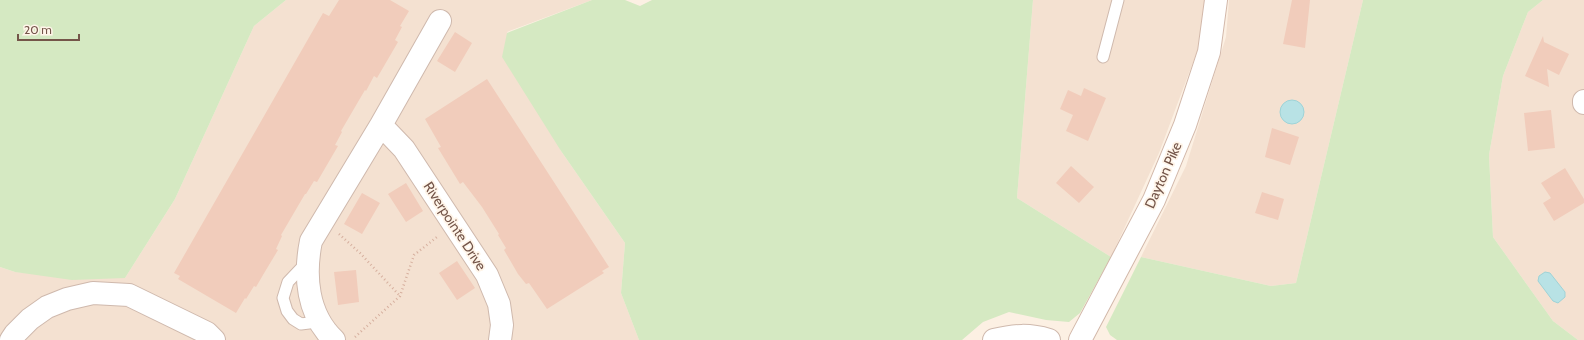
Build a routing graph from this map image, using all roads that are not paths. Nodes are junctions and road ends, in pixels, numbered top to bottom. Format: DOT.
graph roads {
  1 [pos="1118,0"];
  2 [pos="1216,0"];
  3 [pos="440,21"];
  4 [pos="1103,58"];
  5 [pos="381,125"];
  6 [pos="11,340"];
  7 [pos="214,340"];
  8 [pos="334,340"];
  9 [pos="500,340"];
  10 [pos="994,340"];
  11 [pos="1049,340"];
  12 [pos="1080,340"];
  1 -- 4 [label="lane"];
  2 -- 12 [label="street, Dayton Pike"];
  3 -- 5 [label="street"];
  5 -- 8 [label="street"];
  5 -- 9 [label="street, Riverpointe Drive"];
  6 -- 7 [label="street"];
  10 -- 11 [label="street"];
}
